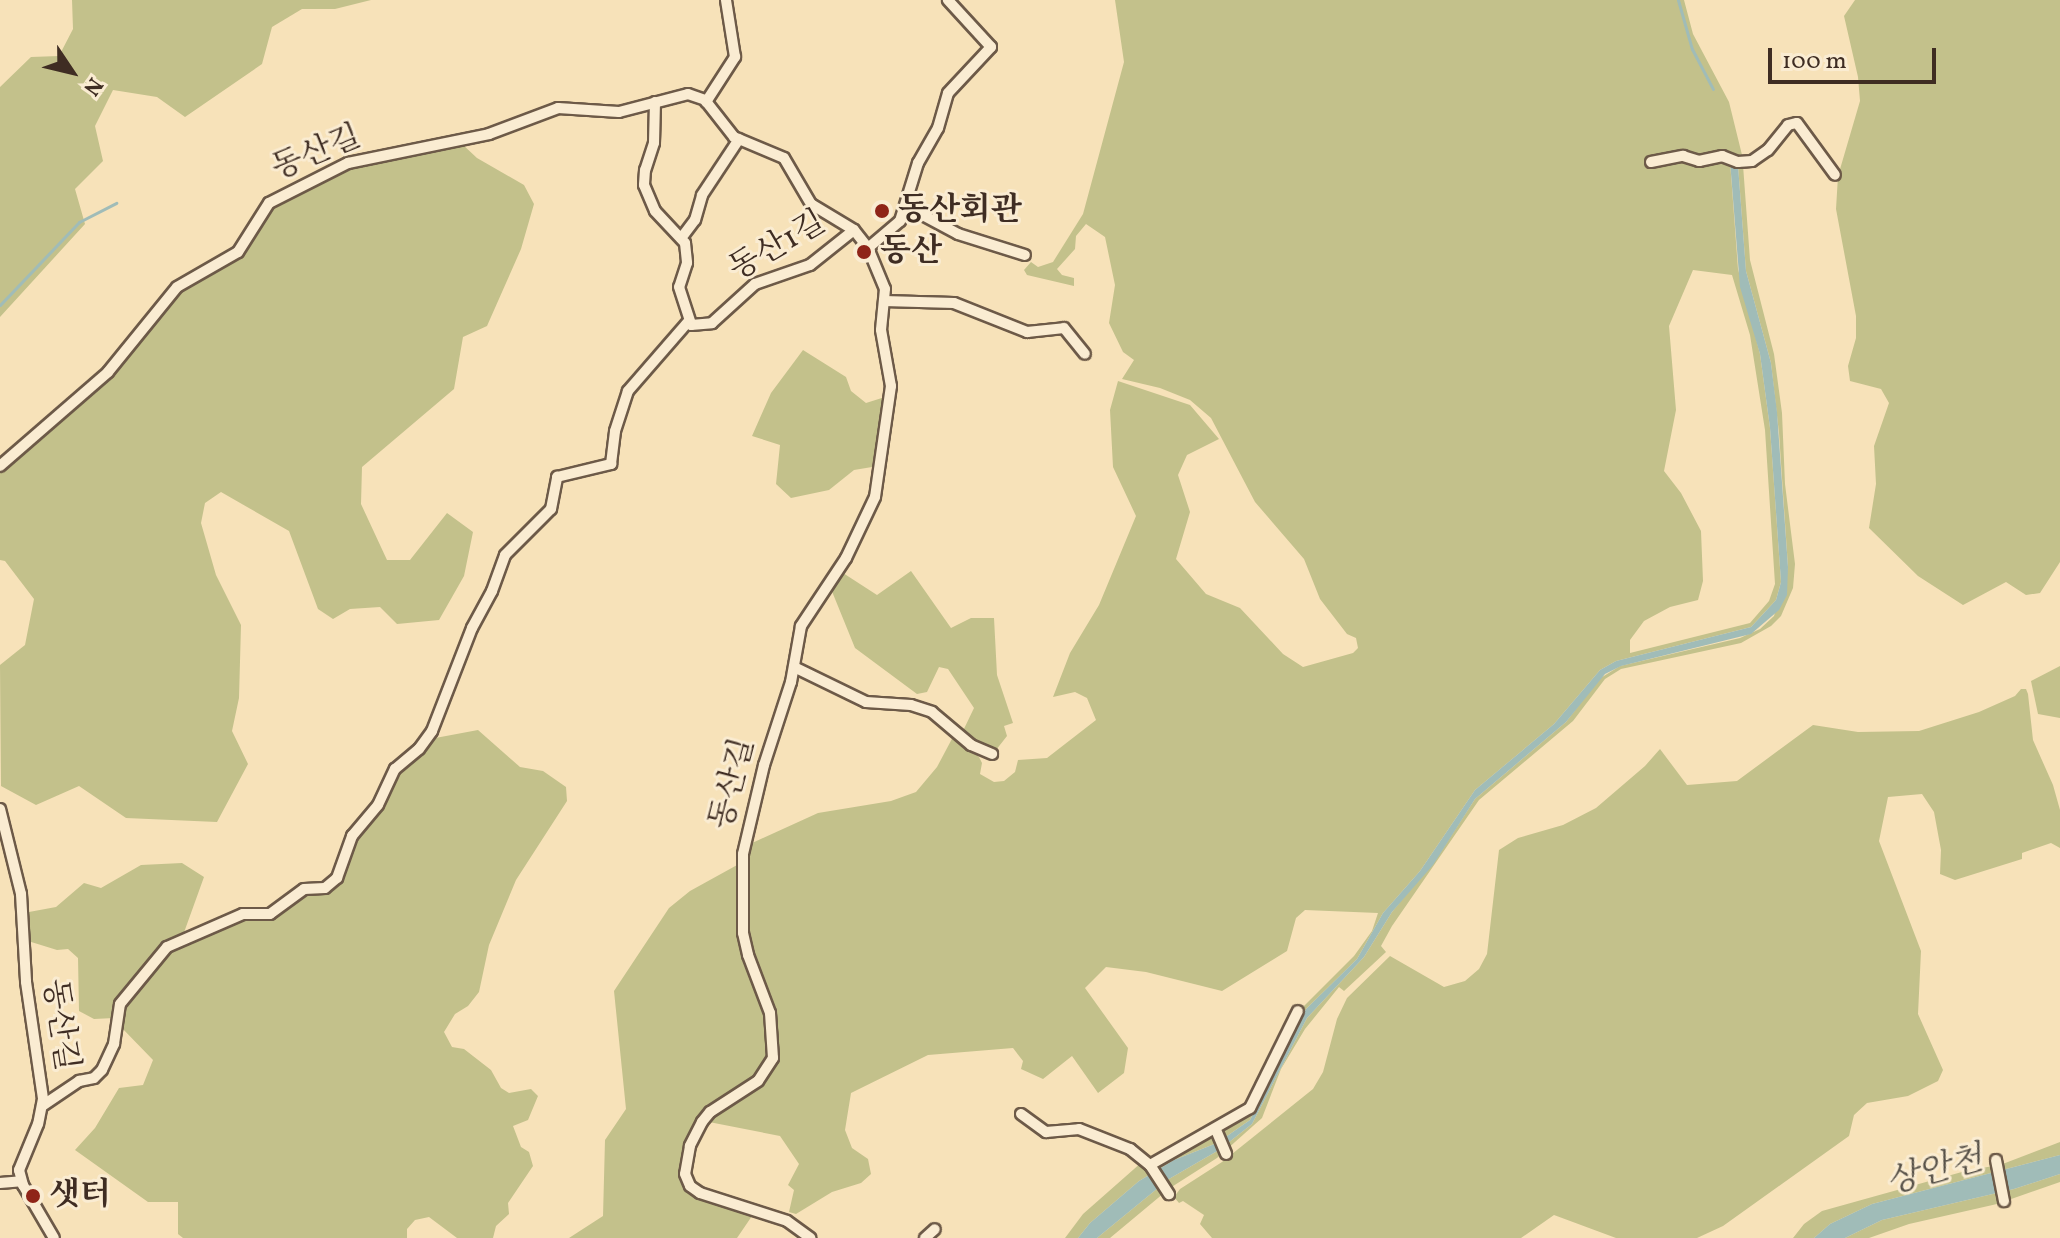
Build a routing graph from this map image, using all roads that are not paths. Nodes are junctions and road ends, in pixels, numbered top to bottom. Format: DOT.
graph roads {
  1 [pos="726,0"];
  2 [pos="948,0"];
  3 [pos="655,102"];
  4 [pos="706,102"];
  5 [pos="739,139"];
  6 [pos="1651,162"];
  7 [pos="1835,175"];
  8 [pos="906,206"];
  9 [pos="854,230"];
  10 [pos="682,237"];
  11 [pos="868,248"];
  12 [pos="1025,255"];
  13 [pos="884,301"];
  14 [pos="688,322"];
  15 [pos="1085,354"];
  16 [pos="0,466"];
  17 [pos="794,667"];
  18 [pos="992,754"];
  19 [pos="0,809"];
  20 [pos="1298,1011"];
  21 [pos="42,1106"];
  22 [pos="1021,1114"];
  23 [pos="1217,1132"];
  24 [pos="1225,1152"];
  25 [pos="1996,1163"];
  26 [pos="1151,1166"];
  27 [pos="21,1181"];
  28 [pos="0,1183"];
  29 [pos="1168,1192"];
  30 [pos="2004,1201"];
  31 [pos="935,1229"];
  32 [pos="54,1238"];
  33 [pos="810,1238"];
  34 [pos="925,1238"];
  1 -- 4 [label="street"];
  2 -- 8 [label="street"];
  3 -- 4 [label="street, 동산길"];
  3 -- 10 [label="street, 동산1길"];
  3 -- 16 [label="street, 동산길"];
  4 -- 5 [label="street, 동산길"];
  5 -- 9 [label="street, 동산길"];
  5 -- 10 [label="street"];
  6 -- 7 [label="street"];
  8 -- 11 [label="street"];
  8 -- 12 [label="street"];
  9 -- 11 [label="street, 동산길"];
  9 -- 14 [label="street, 동산1길"];
  10 -- 14 [label="street, 동산1길"];
  11 -- 13 [label="street, 동산길"];
  13 -- 15 [label="street"];
  13 -- 17 [label="street, 동산길"];
  14 -- 21 [label="street"];
  17 -- 18 [label="street"];
  17 -- 33 [label="street, 동산길"];
  19 -- 21 [label="street, 동산길"];
  20 -- 23 [label="street"];
  21 -- 27 [label="street, 동산길"];
  22 -- 26 [label="street"];
  23 -- 24 [label="street"];
  23 -- 26 [label="street"];
  25 -- 30 [label="street"];
  26 -- 29 [label="street"];
  27 -- 28 [label="street"];
  27 -- 32 [label="street"];
  31 -- 34 [label="street"];
}
